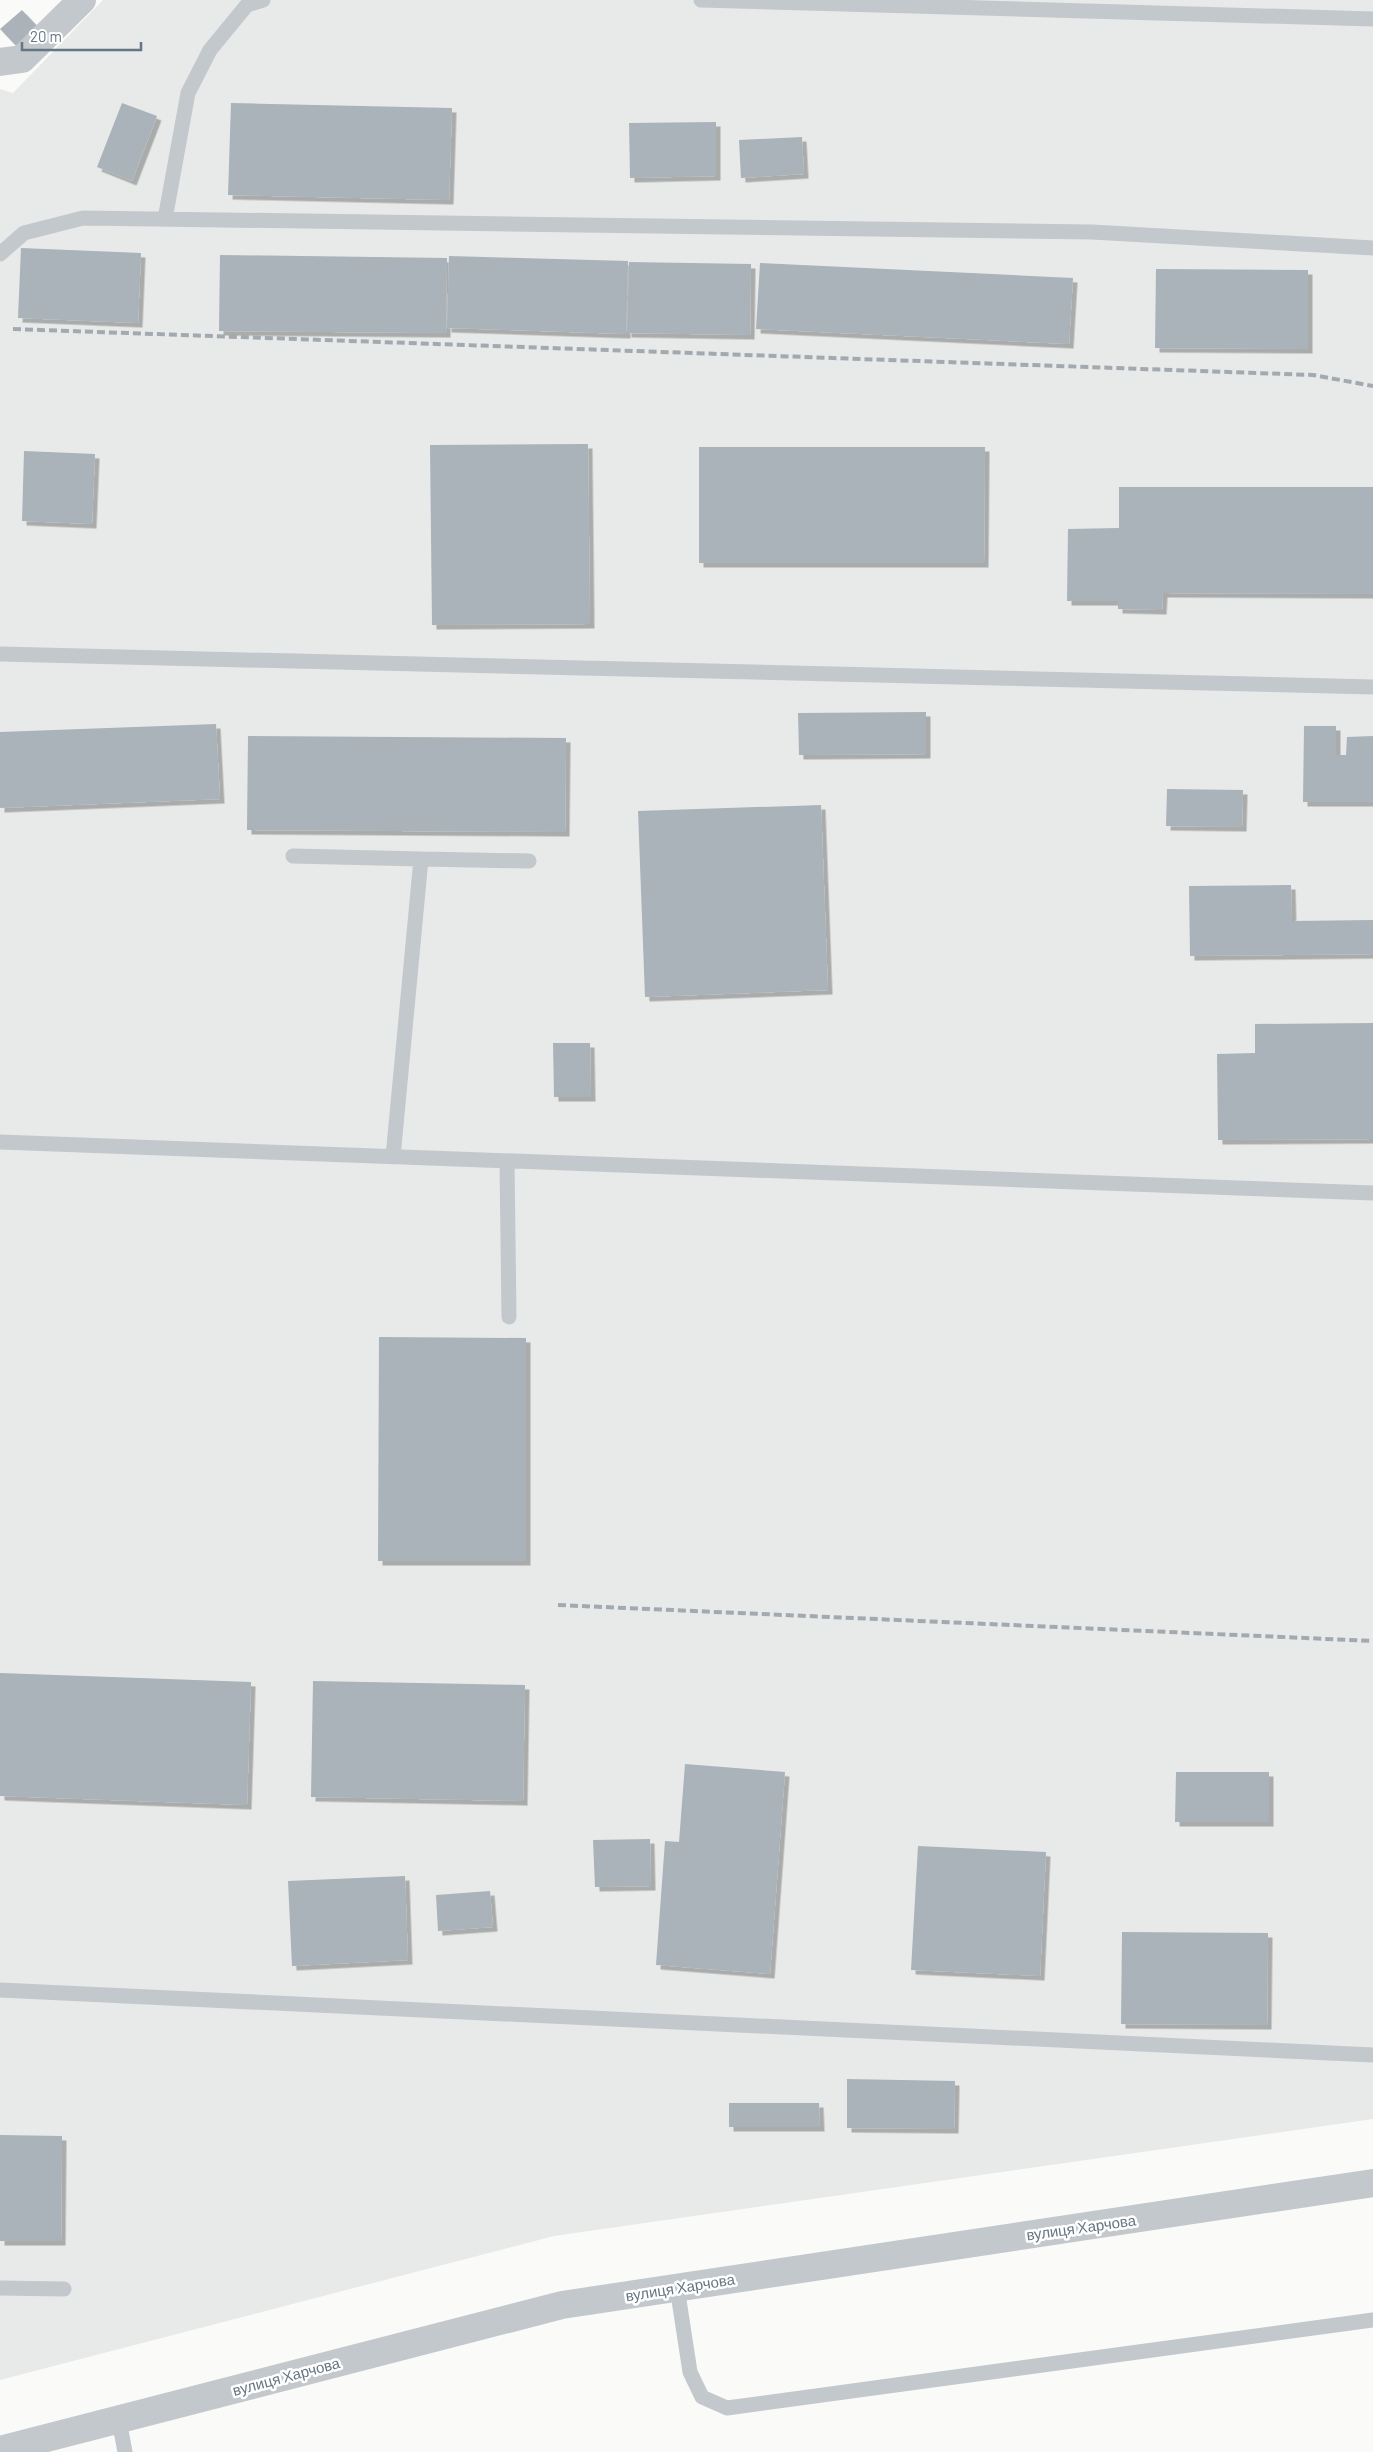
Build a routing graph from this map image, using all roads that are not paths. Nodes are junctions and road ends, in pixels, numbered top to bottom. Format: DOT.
graph roads {
  1 [pos="82,0"];
  2 [pos="263,0"];
  3 [pos="700,0"];
  4 [pos="1373,19"];
  5 [pos="0,62"];
  6 [pos="165,219"];
  7 [pos="1373,248"];
  8 [pos="0,254"];
  9 [pos="0,654"];
  10 [pos="1373,688"];
  11 [pos="293,856"];
  12 [pos="421,859"];
  13 [pos="530,861"];
  14 [pos="0,1142"];
  15 [pos="393,1157"];
  16 [pos="507,1161"];
  17 [pos="1373,1193"];
  18 [pos="509,1317"];
  19 [pos="0,1990"];
  20 [pos="1373,2055"];
  21 [pos="1373,2183"];
  22 [pos="677,2287"];
  23 [pos="0,2288"];
  24 [pos="64,2289"];
  25 [pos="1373,2320"];
  26 [pos="119,2420"];
  27 [pos="0,2450"];
  28 [pos="125,2452"];
  1 -- 5 [label="street"];
  2 -- 6 [label="lane"];
  3 -- 4 [label="lane"];
  6 -- 7 [label="lane"];
  6 -- 8 [label="lane"];
  9 -- 10 [label="lane"];
  11 -- 12 [label="lane"];
  12 -- 13 [label="lane"];
  12 -- 15 [label="lane"];
  14 -- 15 [label="lane"];
  15 -- 16 [label="lane"];
  16 -- 17 [label="lane"];
  16 -- 18 [label="lane"];
  19 -- 20 [label="lane"];
  21 -- 22 [label="street, вулиця Харчова"];
  22 -- 25 [label="lane"];
  22 -- 26 [label="street, вулиця Харчова"];
  23 -- 24 [label="lane"];
  26 -- 27 [label="street, вулиця Харчова"];
  26 -- 28 [label="lane"];
}
